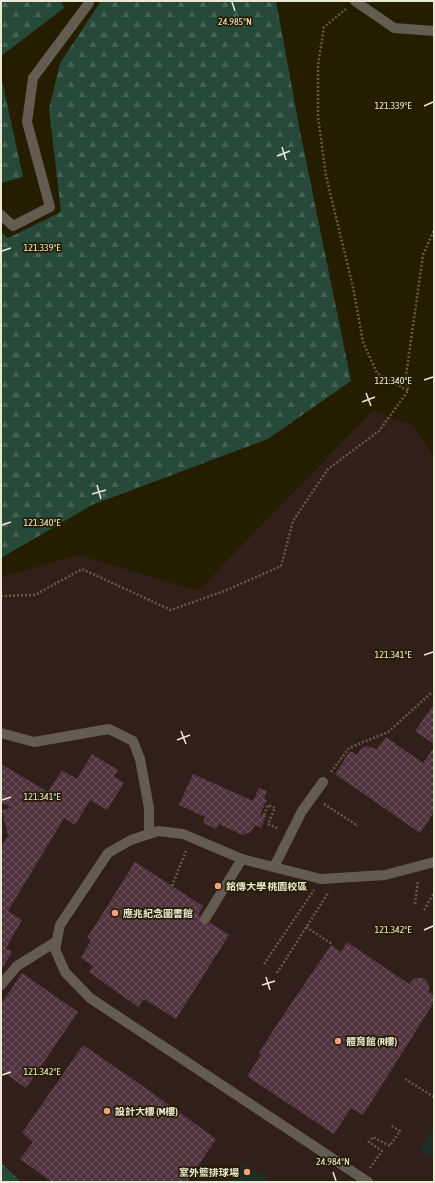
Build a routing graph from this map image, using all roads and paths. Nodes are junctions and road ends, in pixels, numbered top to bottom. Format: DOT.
graph roads {
  1 [pos="88,1"];
  2 [pos="355,1"];
  3 [pos="434,31"];
  4 [pos="1,215"];
  5 [pos="434,230"];
  6 [pos="408,391"];
  7 [pos="1,596"];
  8 [pos="434,693"];
  9 [pos="1,733"];
  10 [pos="323,782"];
  11 [pos="313,797"];
  12 [pos="264,815"];
  13 [pos="268,824"];
  14 [pos="358,826"];
  15 [pos="149,834"];
  16 [pos="186,851"];
  17 [pos="242,859"];
  18 [pos="434,862"];
  19 [pos="274,867"];
  20 [pos="418,881"];
  21 [pos="172,886"];
  22 [pos="314,889"];
  23 [pos="328,892"];
  24 [pos="434,893"];
  25 [pos="415,904"];
  26 [pos="424,910"];
  27 [pos="205,919"];
  28 [pos="306,927"];
  29 [pos="57,941"];
  30 [pos="332,944"];
  31 [pos="264,964"];
  32 [pos="277,973"];
  33 [pos="1,985"];
  34 [pos="405,1078"];
  35 [pos="434,1097"];
  36 [pos="390,1125"];
  37 [pos="365,1180"];
  1 -- 4 [label="street"];
  2 -- 3 [label="street"];
  2 -- 6 [label="path"];
  5 -- 6 [label="path"];
  6 -- 7 [label="path"];
  8 -- 10 [label="path"];
  9 -- 15 [label="street"];
  10 -- 11 [label="street"];
  11 -- 14 [label="path"];
  11 -- 19 [label="street"];
  12 -- 13 [label="path"];
  15 -- 17 [label="street"];
  15 -- 29 [label="street"];
  16 -- 21 [label="path"];
  17 -- 19 [label="street"];
  17 -- 27 [label="street"];
  18 -- 19 [label="street"];
  20 -- 25 [label="path"];
  22 -- 31 [label="path"];
  23 -- 28 [label="path"];
  24 -- 26 [label="path"];
  28 -- 30 [label="path"];
  28 -- 32 [label="path"];
  29 -- 33 [label="street"];
  29 -- 37 [label="street"];
  34 -- 35 [label="path"];
  36 -- 37 [label="path"];
}
